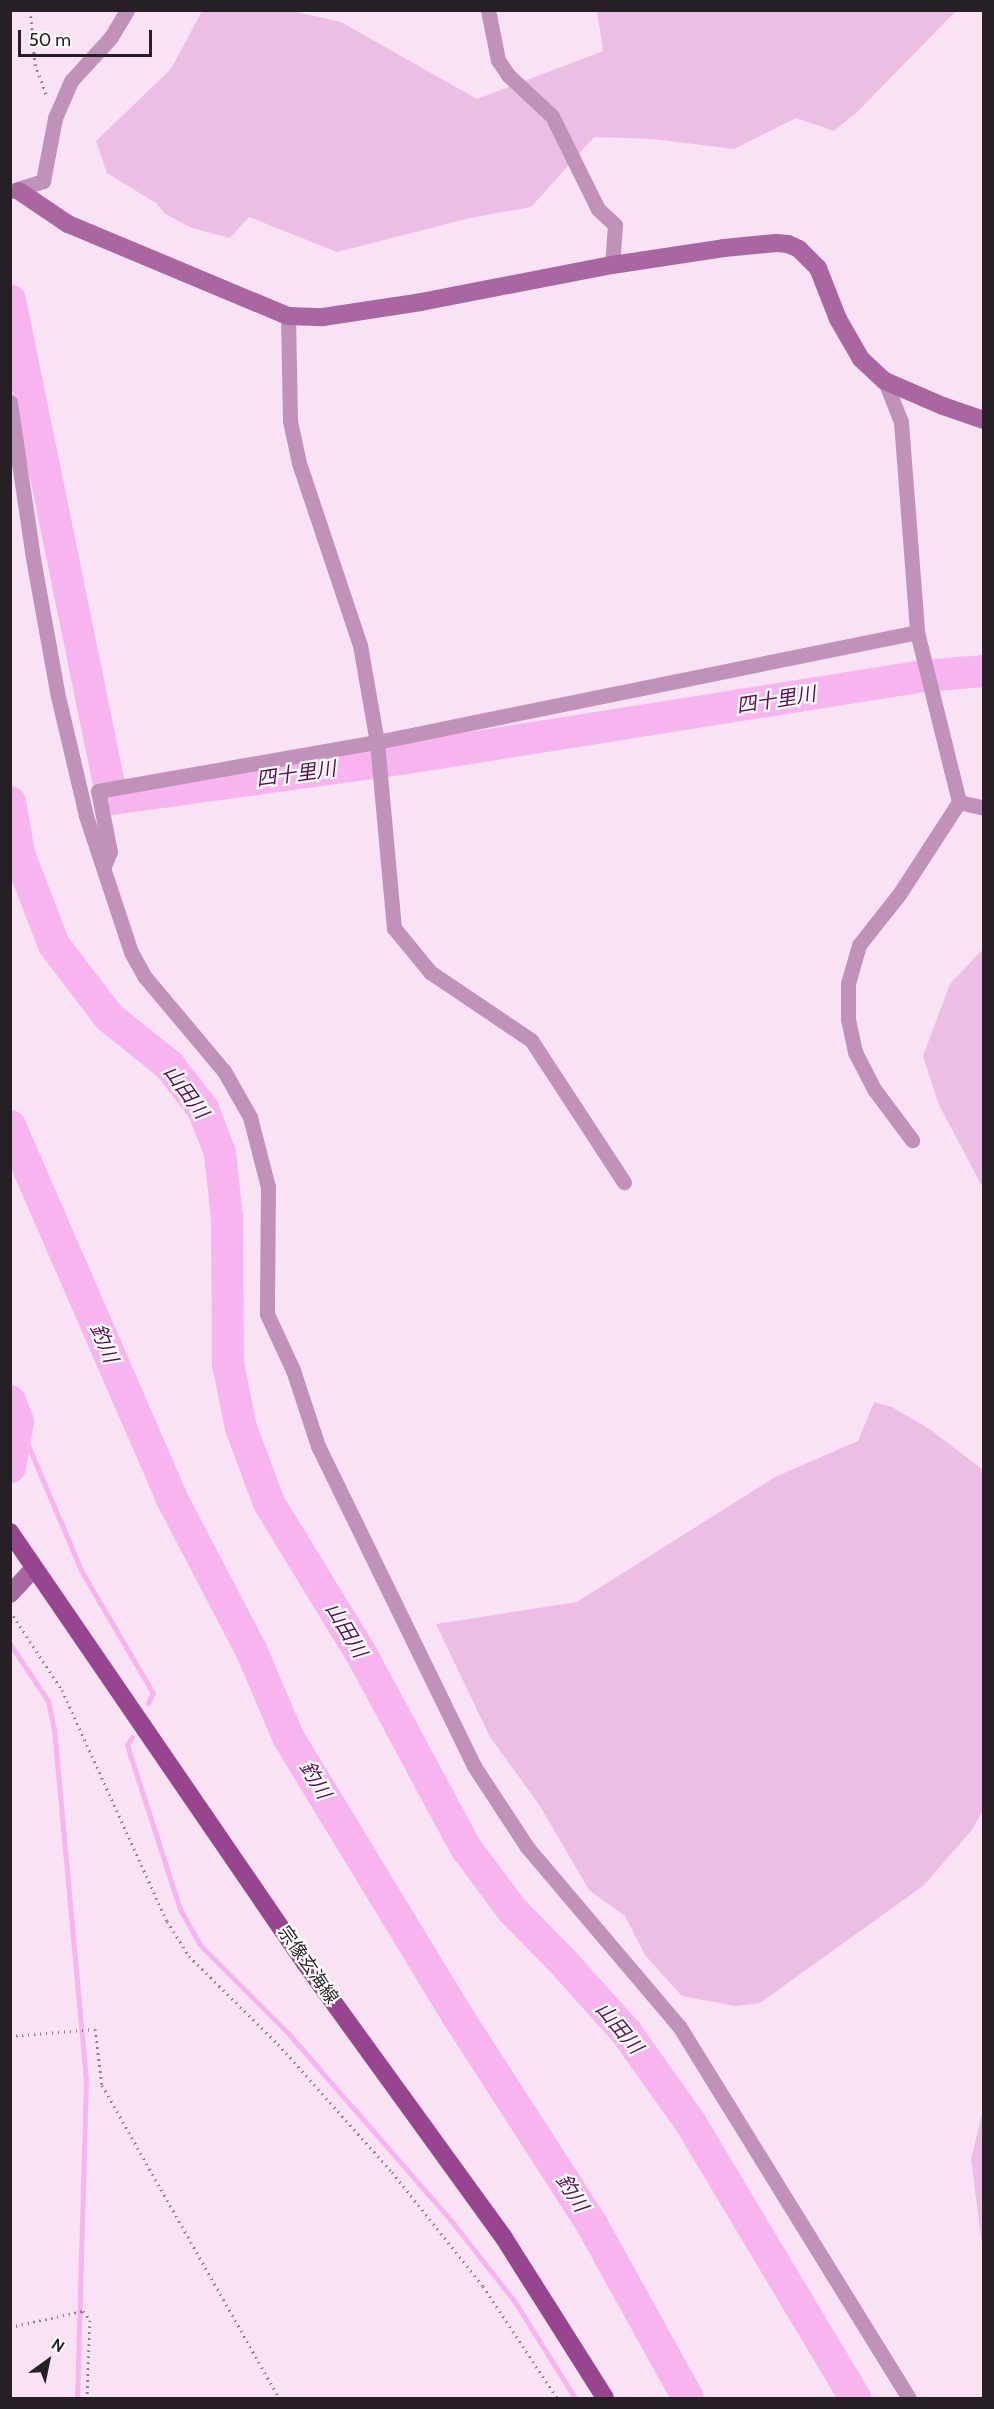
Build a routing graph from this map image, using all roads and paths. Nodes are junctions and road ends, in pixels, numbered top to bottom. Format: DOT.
graph roads {
  1 [pos="30,10"];
  2 [pos="127,10"];
  3 [pos="488,10"];
  4 [pos="55,118"];
  5 [pos="15,191"];
  6 [pos="612,265"];
  7 [pos="288,316"];
  8 [pos="885,381"];
  9 [pos="10,402"];
  10 [pos="984,420"];
  11 [pos="917,632"];
  12 [pos="377,742"];
  13 [pos="959,802"];
  14 [pos="984,808"];
  15 [pos="104,866"];
  16 [pos="912,1140"];
  17 [pos="624,1182"];
  18 [pos="12,1535"];
  19 [pos="34,1568"];
  20 [pos="10,1594"];
  21 [pos="10,1611"];
  22 [pos="10,2036"];
  23 [pos="10,2327"];
  24 [pos="87,2398"];
  25 [pos="279,2398"];
  26 [pos="557,2398"];
  27 [pos="605,2398"];
  28 [pos="909,2398"];
  1 -- 4 [label="path"];
  2 -- 4 [label="street"];
  3 -- 6 [label="street"];
  4 -- 5 [label="street"];
  5 -- 7 [label="street"];
  6 -- 7 [label="street"];
  6 -- 8 [label="street"];
  7 -- 12 [label="street"];
  8 -- 10 [label="street"];
  8 -- 11 [label="street"];
  9 -- 15 [label="street"];
  11 -- 12 [label="street"];
  11 -- 13 [label="street"];
  12 -- 15 [label="street"];
  12 -- 17 [label="street"];
  13 -- 14 [label="street"];
  13 -- 16 [label="street"];
  15 -- 28 [label="street"];
  18 -- 19 [label="main road, 宗像玄海線"];
  19 -- 20 [label="street"];
  19 -- 27 [label="main road, 宗像玄海線"];
  21 -- 26 [label="path"];
  22 -- 25 [label="path"];
  23 -- 24 [label="path"];
}
